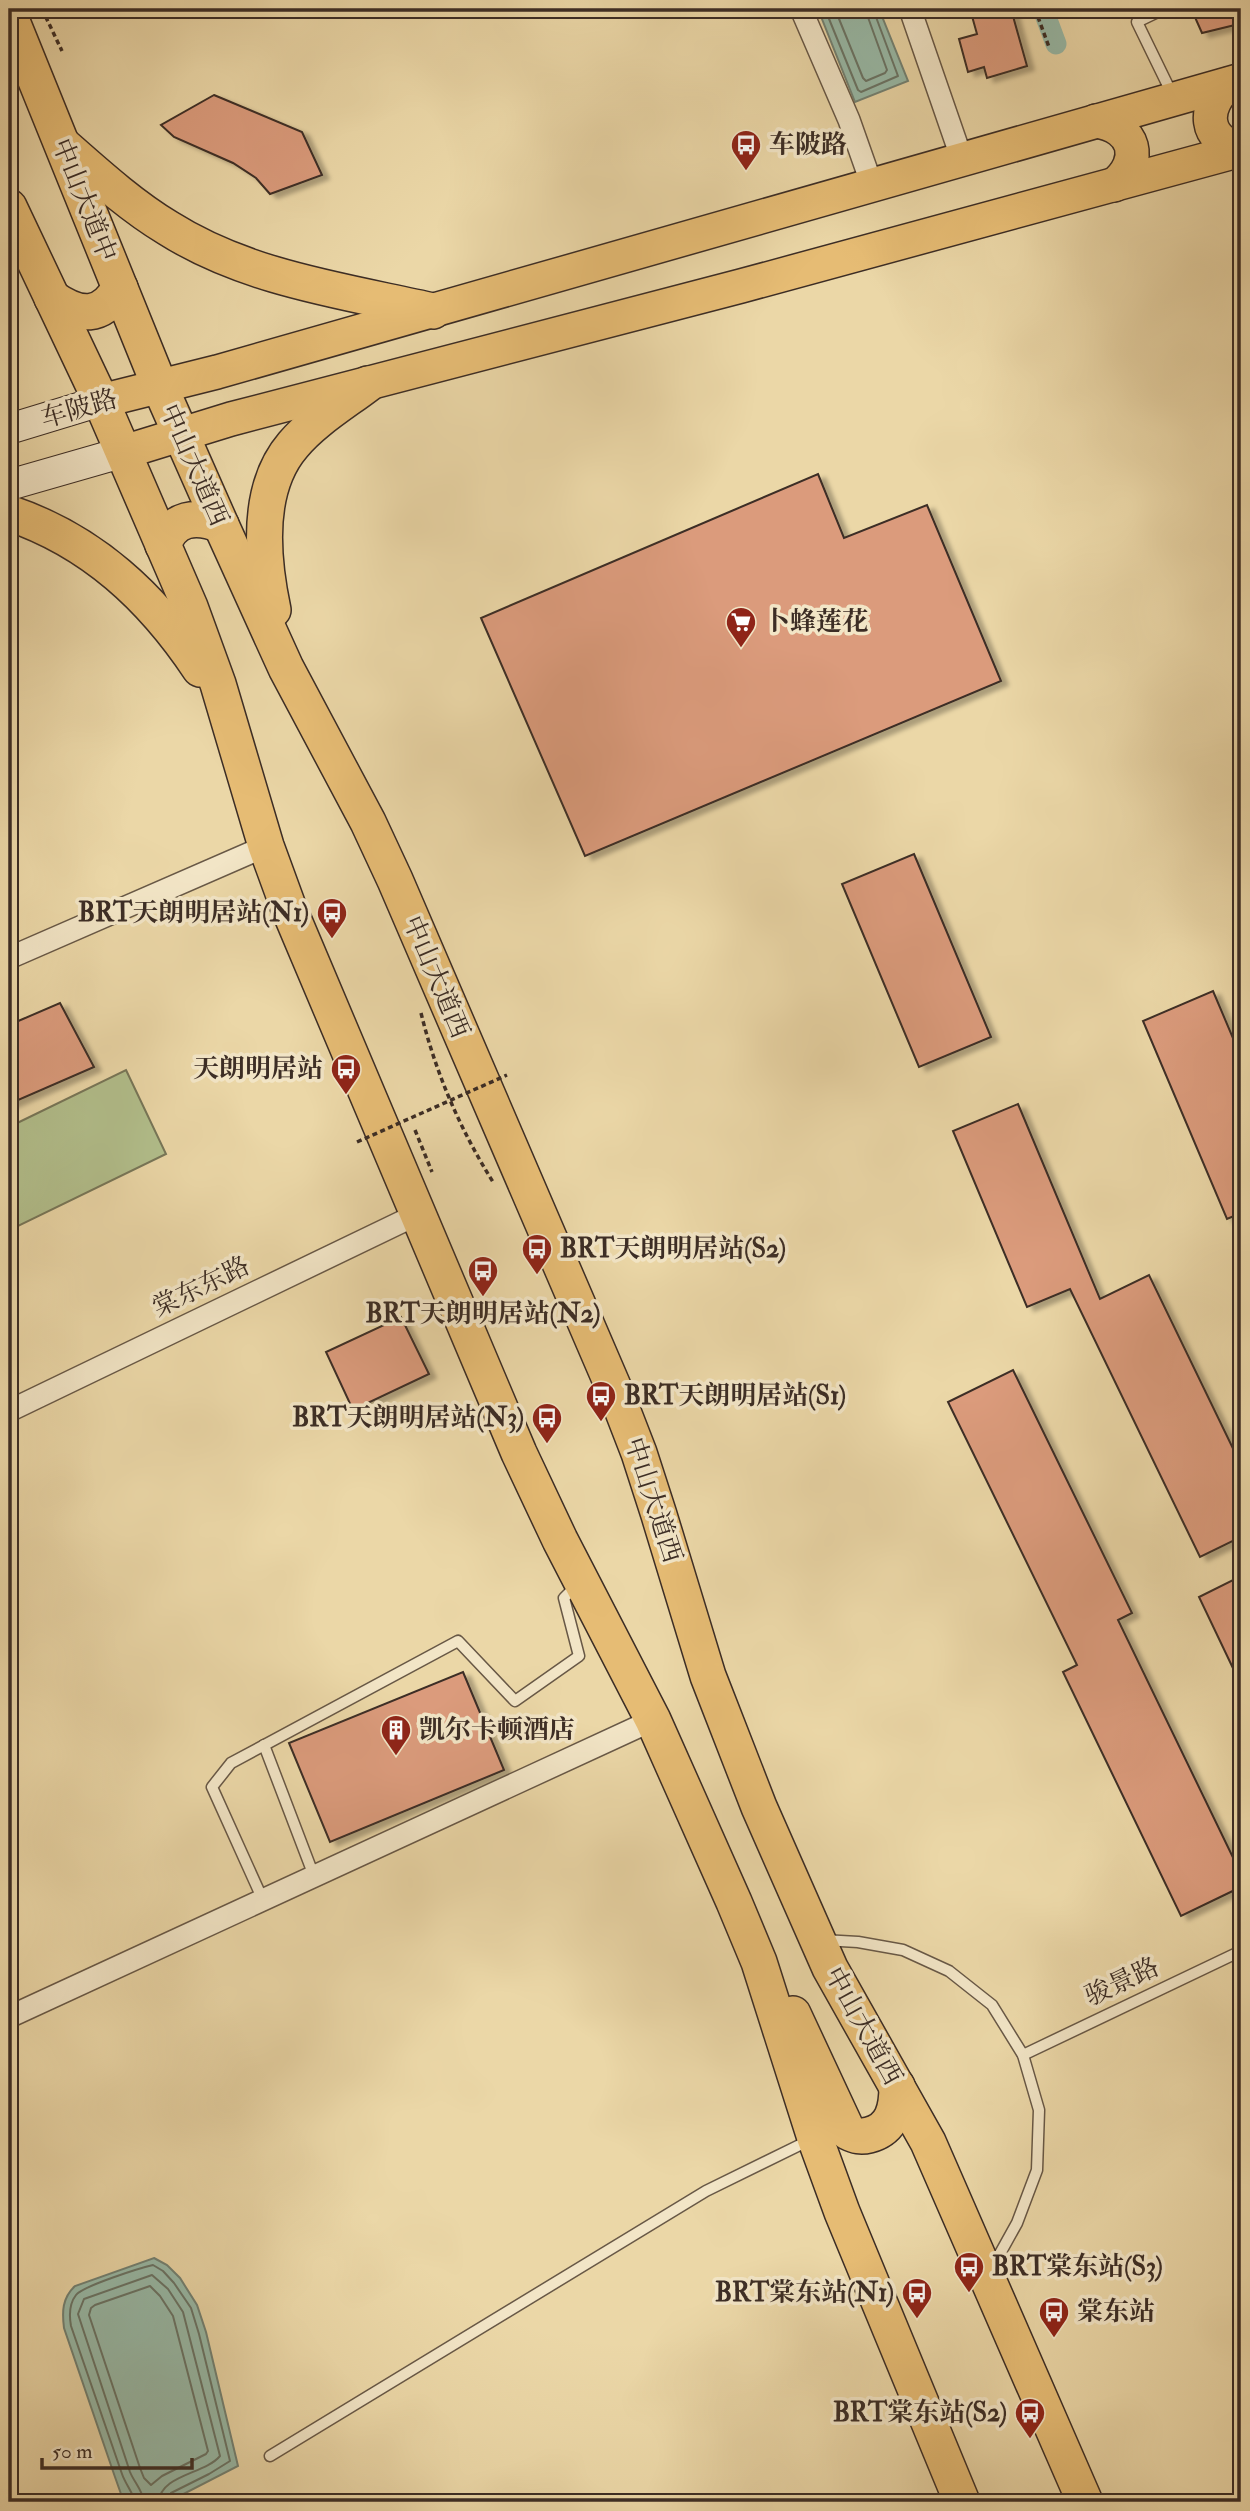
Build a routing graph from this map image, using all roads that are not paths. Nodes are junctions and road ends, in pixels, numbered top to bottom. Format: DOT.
graph roads {
  1 [pos="801,9"];
  2 [pos="910,9"];
  3 [pos="1164,9"];
  4 [pos="9,13"];
  5 [pos="1235,82"];
  6 [pos="1175,99"];
  7 [pos="1096,121"];
  8 [pos="60,143"];
  9 [pos="957,145"];
  10 [pos="1241,150"];
  11 [pos="867,171"];
  12 [pos="1114,185"];
  13 [pos="9,206"];
  14 [pos="120,288"];
  15 [pos="52,298"];
  16 [pos="433,311"];
  17 [pos="368,384"];
  18 [pos="160,387"];
  19 [pos="101,401"];
  20 [pos="9,429"];
  21 [pos="181,434"];
  22 [pos="124,452"];
  23 [pos="9,485"];
  24 [pos="9,513"];
  25 [pos="221,525"];
  26 [pos="163,545"];
  27 [pos="286,668"];
  28 [pos="230,726"];
  29 [pos="266,846"];
  30 [pos="9,957"];
  31 [pos="418,1214"];
  32 [pos="9,1411"];
  33 [pos="582,1581"];
  34 [pos="653,1720"];
  35 [pos="264,1745"];
  36 [pos="314,1876"];
  37 [pos="263,1900"];
  38 [pos="816,1939"];
  39 [pos="1241,1951"];
  40 [pos="759,1962"];
  41 [pos="9,2017"];
  42 [pos="1023,2055"];
  43 [pos="897,2086"];
  44 [pos="815,2138"];
  45 [pos="987,2277"];
  46 [pos="270,2456"];
  47 [pos="962,2502"];
  48 [pos="1085,2502"];
  1 -- 11 [label="street"];
  2 -- 9 [label="street"];
  3 -- 6 [label="lane"];
  4 -- 8 [label="highway, 中山大道中"];
  5 -- 6 [label="main road, 车陂路"];
  5 -- 10 [label="main road"];
  6 -- 7 [label="main road, 车陂路"];
  7 -- 12 [label="main road"];
  7 -- 16 [label="main road, 车陂路"];
  8 -- 14 [label="highway, 中山大道中"];
  8 -- 16 [label="highway"];
  10 -- 12 [label="main road, 车陂路"];
  12 -- 17 [label="main road, 车陂路"];
  13 -- 15 [label="highway"];
  14 -- 15 [label="highway"];
  14 -- 18 [label="highway, 中山大道中"];
  15 -- 19 [label="highway"];
  16 -- 18 [label="main road, 车陂路"];
  17 -- 21 [label="main road, 车陂路"];
  17 -- 27 [label="highway"];
  18 -- 19 [label="main road, 车陂路"];
  18 -- 21 [label="highway, 中山大道西"];
  19 -- 20 [label="main road, 车陂路"];
  19 -- 22 [label="highway"];
  21 -- 22 [label="main road, 车陂路"];
  21 -- 25 [label="highway, 中山大道西"];
  22 -- 23 [label="main road, 车陂路"];
  22 -- 26 [label="highway"];
  24 -- 28 [label="highway"];
  25 -- 26 [label="highway"];
  25 -- 27 [label="highway, 中山大道西"];
  26 -- 28 [label="highway"];
  27 -- 38 [label="highway, 中山大道西"];
  28 -- 29 [label="highway"];
  29 -- 30 [label="street"];
  29 -- 31 [label="highway"];
  31 -- 32 [label="street, 棠东东路"];
  31 -- 33 [label="highway"];
  33 -- 34 [label="highway"];
  33 -- 35 [label="lane"];
  34 -- 36 [label="street"];
  34 -- 40 [label="highway"];
  35 -- 36 [label="lane"];
  35 -- 37 [label="lane"];
  36 -- 37 [label="street"];
  37 -- 41 [label="street"];
  38 -- 42 [label="lane"];
  38 -- 43 [label="highway, 中山大道西"];
  39 -- 42 [label="lane, 骏景路"];
  40 -- 43 [label="highway"];
  40 -- 44 [label="highway"];
  42 -- 45 [label="lane"];
  43 -- 45 [label="highway, 中山大道西"];
  44 -- 46 [label="lane"];
  44 -- 47 [label="highway"];
  45 -- 48 [label="highway, 中山大道西"];
}
